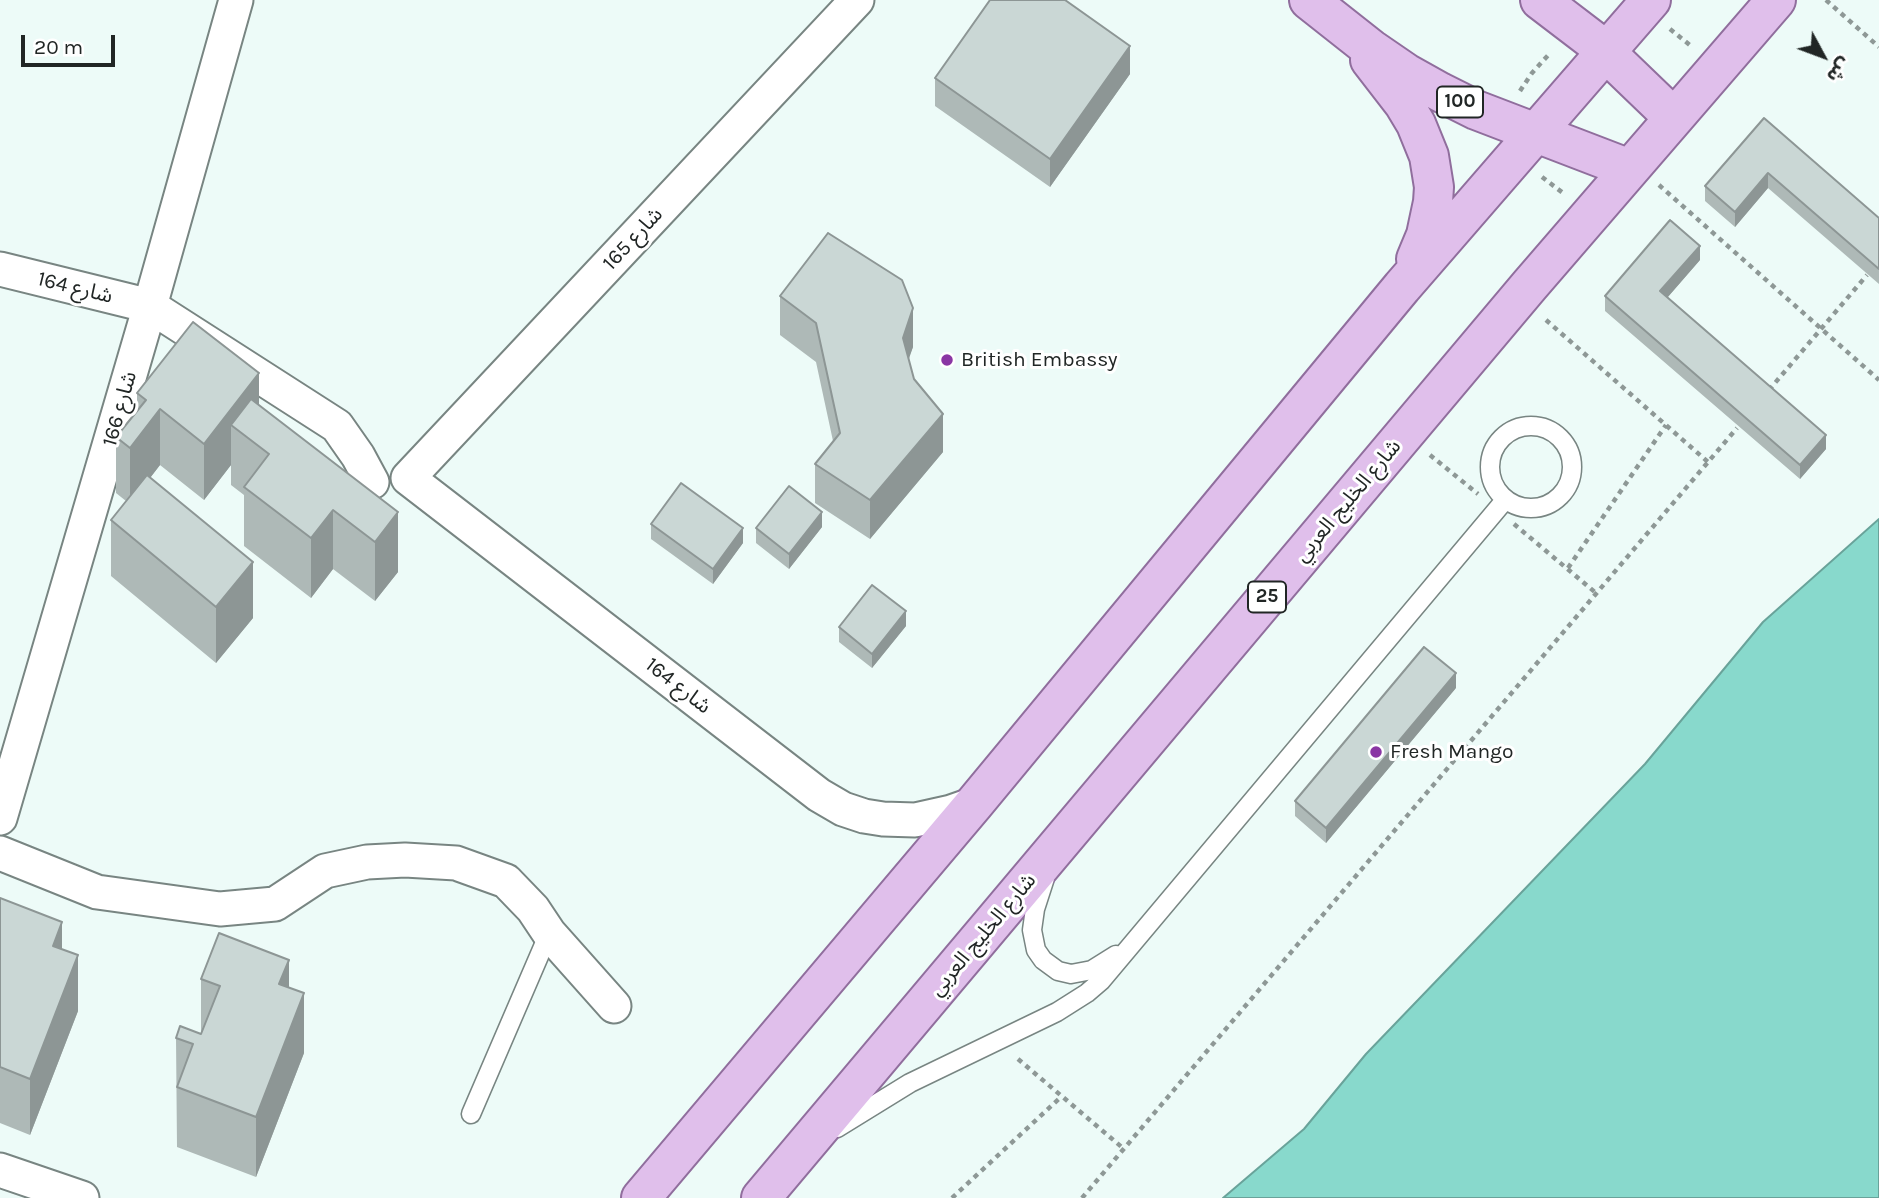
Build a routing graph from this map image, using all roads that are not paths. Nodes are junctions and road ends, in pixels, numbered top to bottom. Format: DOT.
graph roads {
  1 [pos="236,0"];
  2 [pos="858,0"];
  3 [pos="1540,0"];
  4 [pos="1776,0"];
  5 [pos="1648,4"];
  6 [pos="1319,9"];
  7 [pos="1606,52"];
  8 [pos="1674,118"];
  9 [pos="1525,145"];
  10 [pos="1633,166"];
  11 [pos="0,269"];
  12 [pos="1402,287"];
  13 [pos="150,306"];
  14 [pos="408,478"];
  15 [pos="372,482"];
  16 [pos="1505,500"];
  17 [pos="974,804"];
  18 [pos="0,818"];
  19 [pos="1060,843"];
  20 [pos="0,853"];
  21 [pos="549,933"];
  22 [pos="1140,935"];
  23 [pos="614,1006"];
  24 [pos="471,1114"];
  25 [pos="0,1170"];
  26 [pos="29,1189"];
  27 [pos="771,1189"];
  28 [pos="82,1198"];
  29 [pos="641,1198"];
  1 -- 13 [label="street, شارع 166"];
  2 -- 14 [label="street, شارع 165"];
  3 -- 7 [label="main road"];
  4 -- 8 [label="main road, شارع الخليج العربي / 25"];
  5 -- 7 [label="main road"];
  6 -- 9 [label="main road, 100"];
  6 -- 12 [label="main road"];
  7 -- 8 [label="main road"];
  7 -- 9 [label="main road"];
  8 -- 10 [label="main road, شارع الخليج العربي / 25"];
  9 -- 10 [label="main road, 100"];
  9 -- 12 [label="main road"];
  10 -- 19 [label="main road, شارع الخليج العربي / 25"];
  11 -- 13 [label="street, شارع 164"];
  12 -- 17 [label="main road"];
  13 -- 15 [label="street, شارع 164"];
  13 -- 18 [label="street, شارع 166"];
  14 -- 17 [label="street, شارع 164"];
  16 -- 16 [label="lane"];
  16 -- 22 [label="lane"];
  17 -- 29 [label="main road"];
  19 -- 22 [label="lane"];
  19 -- 27 [label="main road, شارع الخليج العربي / 25"];
  20 -- 21 [label="street"];
  21 -- 23 [label="street"];
  21 -- 24 [label="lane"];
  22 -- 27 [label="lane"];
  25 -- 26 [label="street"];
  26 -- 28 [label="street"];
}
